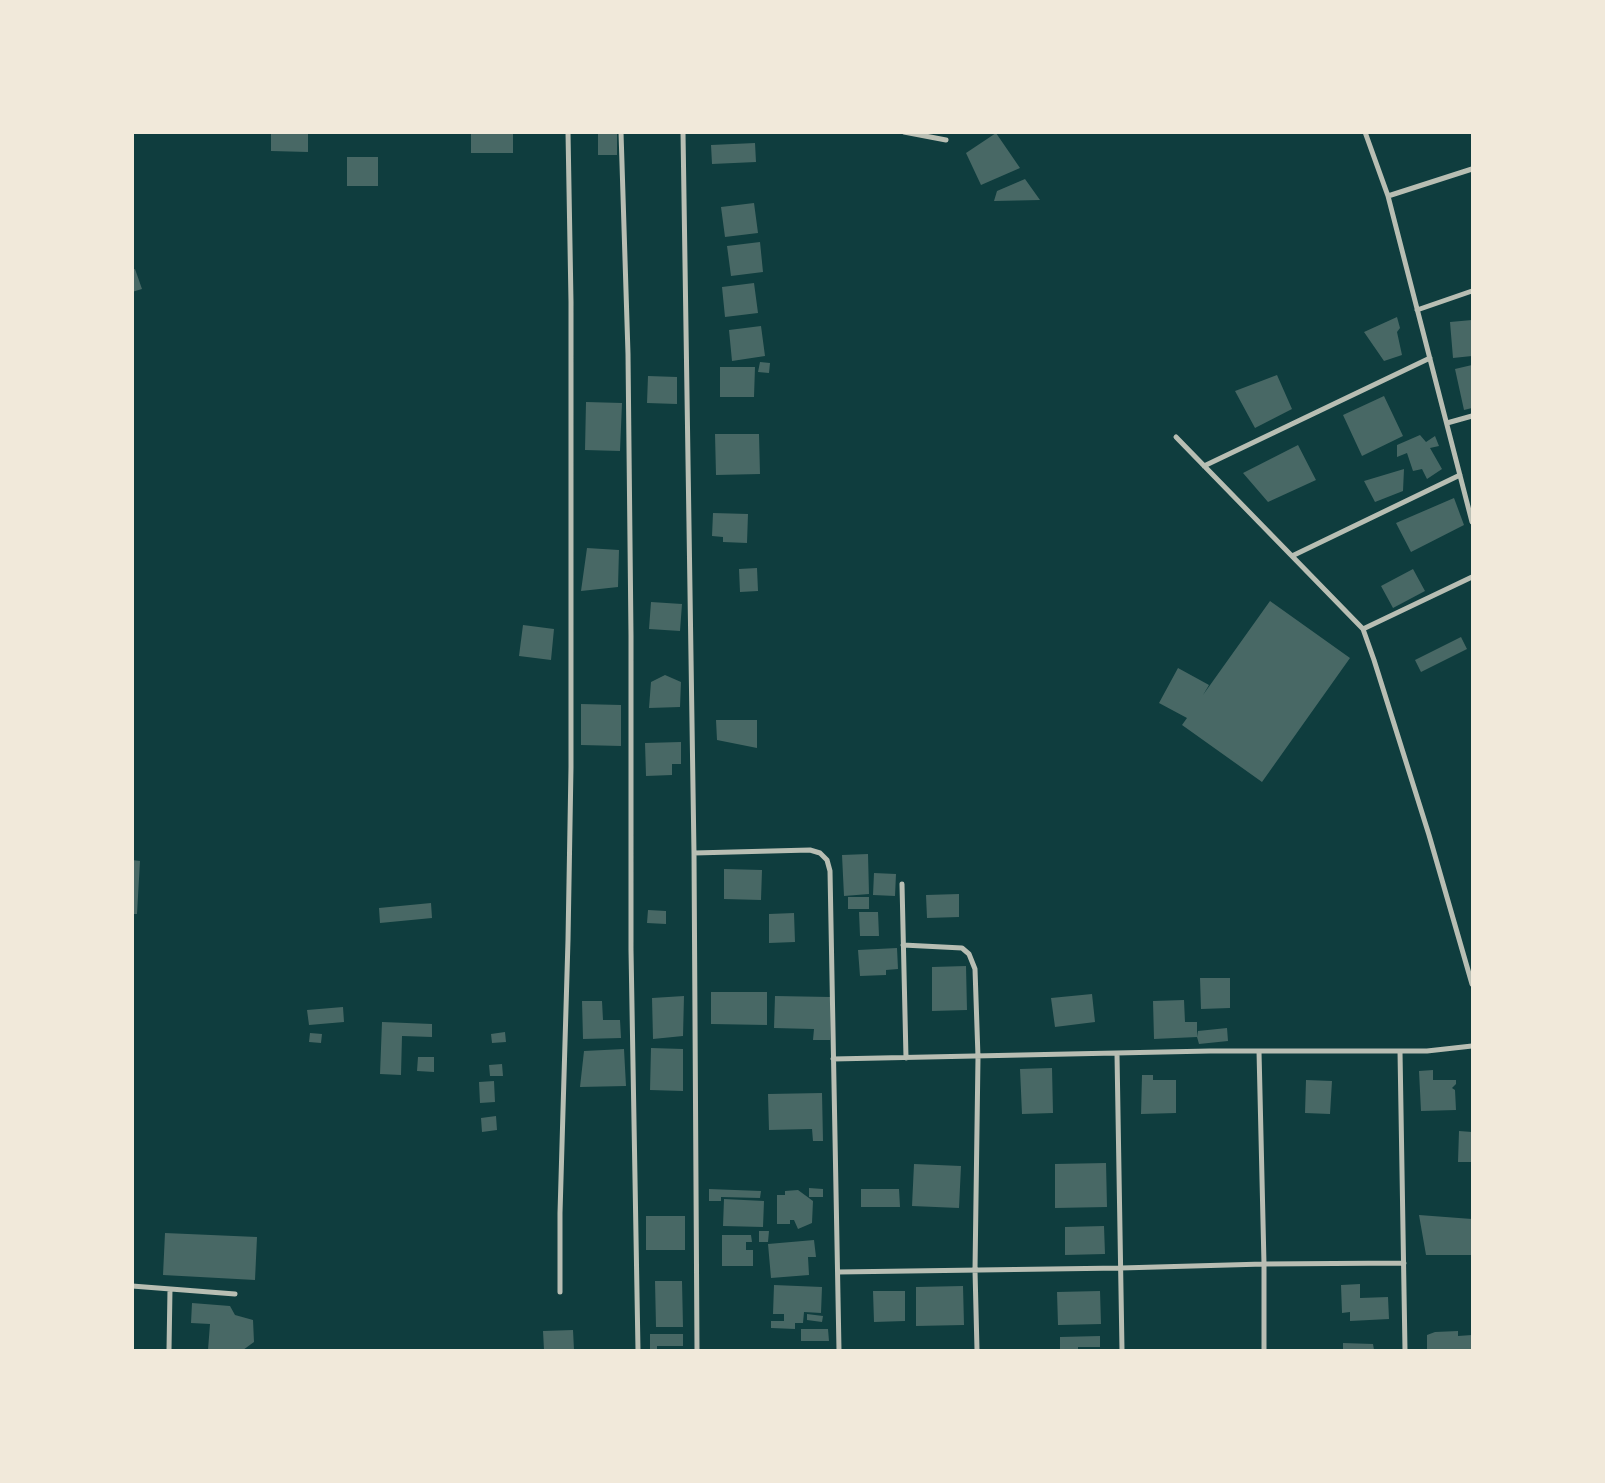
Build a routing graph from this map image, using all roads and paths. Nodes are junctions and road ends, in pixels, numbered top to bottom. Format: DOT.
graph roads {
  1 [pos="568,132"];
  2 [pos="621,132"];
  3 [pos="683,132"];
  4 [pos="904,132"];
  5 [pos="1365,132"];
  6 [pos="946,140"];
  7 [pos="1472,169"];
  8 [pos="1388,196"];
  9 [pos="1472,292"];
  10 [pos="1417,310"];
  11 [pos="1430,358"];
  12 [pos="1472,416"];
  13 [pos="1447,424"];
  14 [pos="1176,437"];
  15 [pos="1204,466"];
  16 [pos="1460,475"];
  17 [pos="1472,522"];
  18 [pos="1292,556"];
  19 [pos="1472,577"];
  20 [pos="1363,629"];
  21 [pos="694,852"];
  22 [pos="902,884"];
  23 [pos="904,945"];
  24 [pos="1472,984"];
  25 [pos="1472,1046"];
  26 [pos="1259,1051"];
  27 [pos="1400,1051"];
  28 [pos="1117,1054"];
  29 [pos="978,1057"];
  30 [pos="906,1058"];
  31 [pos="833,1059"];
  32 [pos="1264,1264"];
  33 [pos="1404,1264"];
  34 [pos="1121,1268"];
  35 [pos="975,1270"];
  36 [pos="838,1272"];
  37 [pos="132,1286"];
  38 [pos="170,1289"];
  39 [pos="560,1292"];
  40 [pos="235,1294"];
  41 [pos="169,1350"];
  42 [pos="638,1350"];
  43 [pos="697,1350"];
  44 [pos="839,1350"];
  45 [pos="977,1350"];
  46 [pos="1122,1350"];
  47 [pos="1264,1350"];
  48 [pos="1405,1350"];
  1 -- 39 [label="street"];
  2 -- 42 [label="street"];
  3 -- 21 [label="street"];
  4 -- 6 [label="street"];
  5 -- 8 [label="street"];
  7 -- 8 [label="street"];
  8 -- 10 [label="street"];
  9 -- 10 [label="street"];
  10 -- 11 [label="street"];
  11 -- 13 [label="street"];
  11 -- 15 [label="street"];
  12 -- 13 [label="street"];
  13 -- 16 [label="street"];
  14 -- 15 [label="street"];
  15 -- 18 [label="street"];
  16 -- 17 [label="street"];
  16 -- 18 [label="street"];
  18 -- 20 [label="street"];
  19 -- 20 [label="street"];
  20 -- 24 [label="street"];
  21 -- 31 [label="street"];
  21 -- 43 [label="street"];
  22 -- 23 [label="street"];
  23 -- 29 [label="street"];
  23 -- 30 [label="street"];
  25 -- 27 [label="street"];
  26 -- 27 [label="street"];
  26 -- 28 [label="street"];
  26 -- 32 [label="street"];
  27 -- 33 [label="street"];
  28 -- 29 [label="street"];
  28 -- 34 [label="street"];
  29 -- 30 [label="street"];
  29 -- 35 [label="street"];
  30 -- 31 [label="street"];
  31 -- 36 [label="street"];
  32 -- 33 [label="street"];
  32 -- 34 [label="street"];
  32 -- 47 [label="street"];
  33 -- 48 [label="street"];
  34 -- 35 [label="street"];
  34 -- 46 [label="street"];
  35 -- 36 [label="street"];
  35 -- 45 [label="street"];
  36 -- 44 [label="street"];
  37 -- 38 [label="street"];
  38 -- 40 [label="street"];
  38 -- 41 [label="street"];
}
